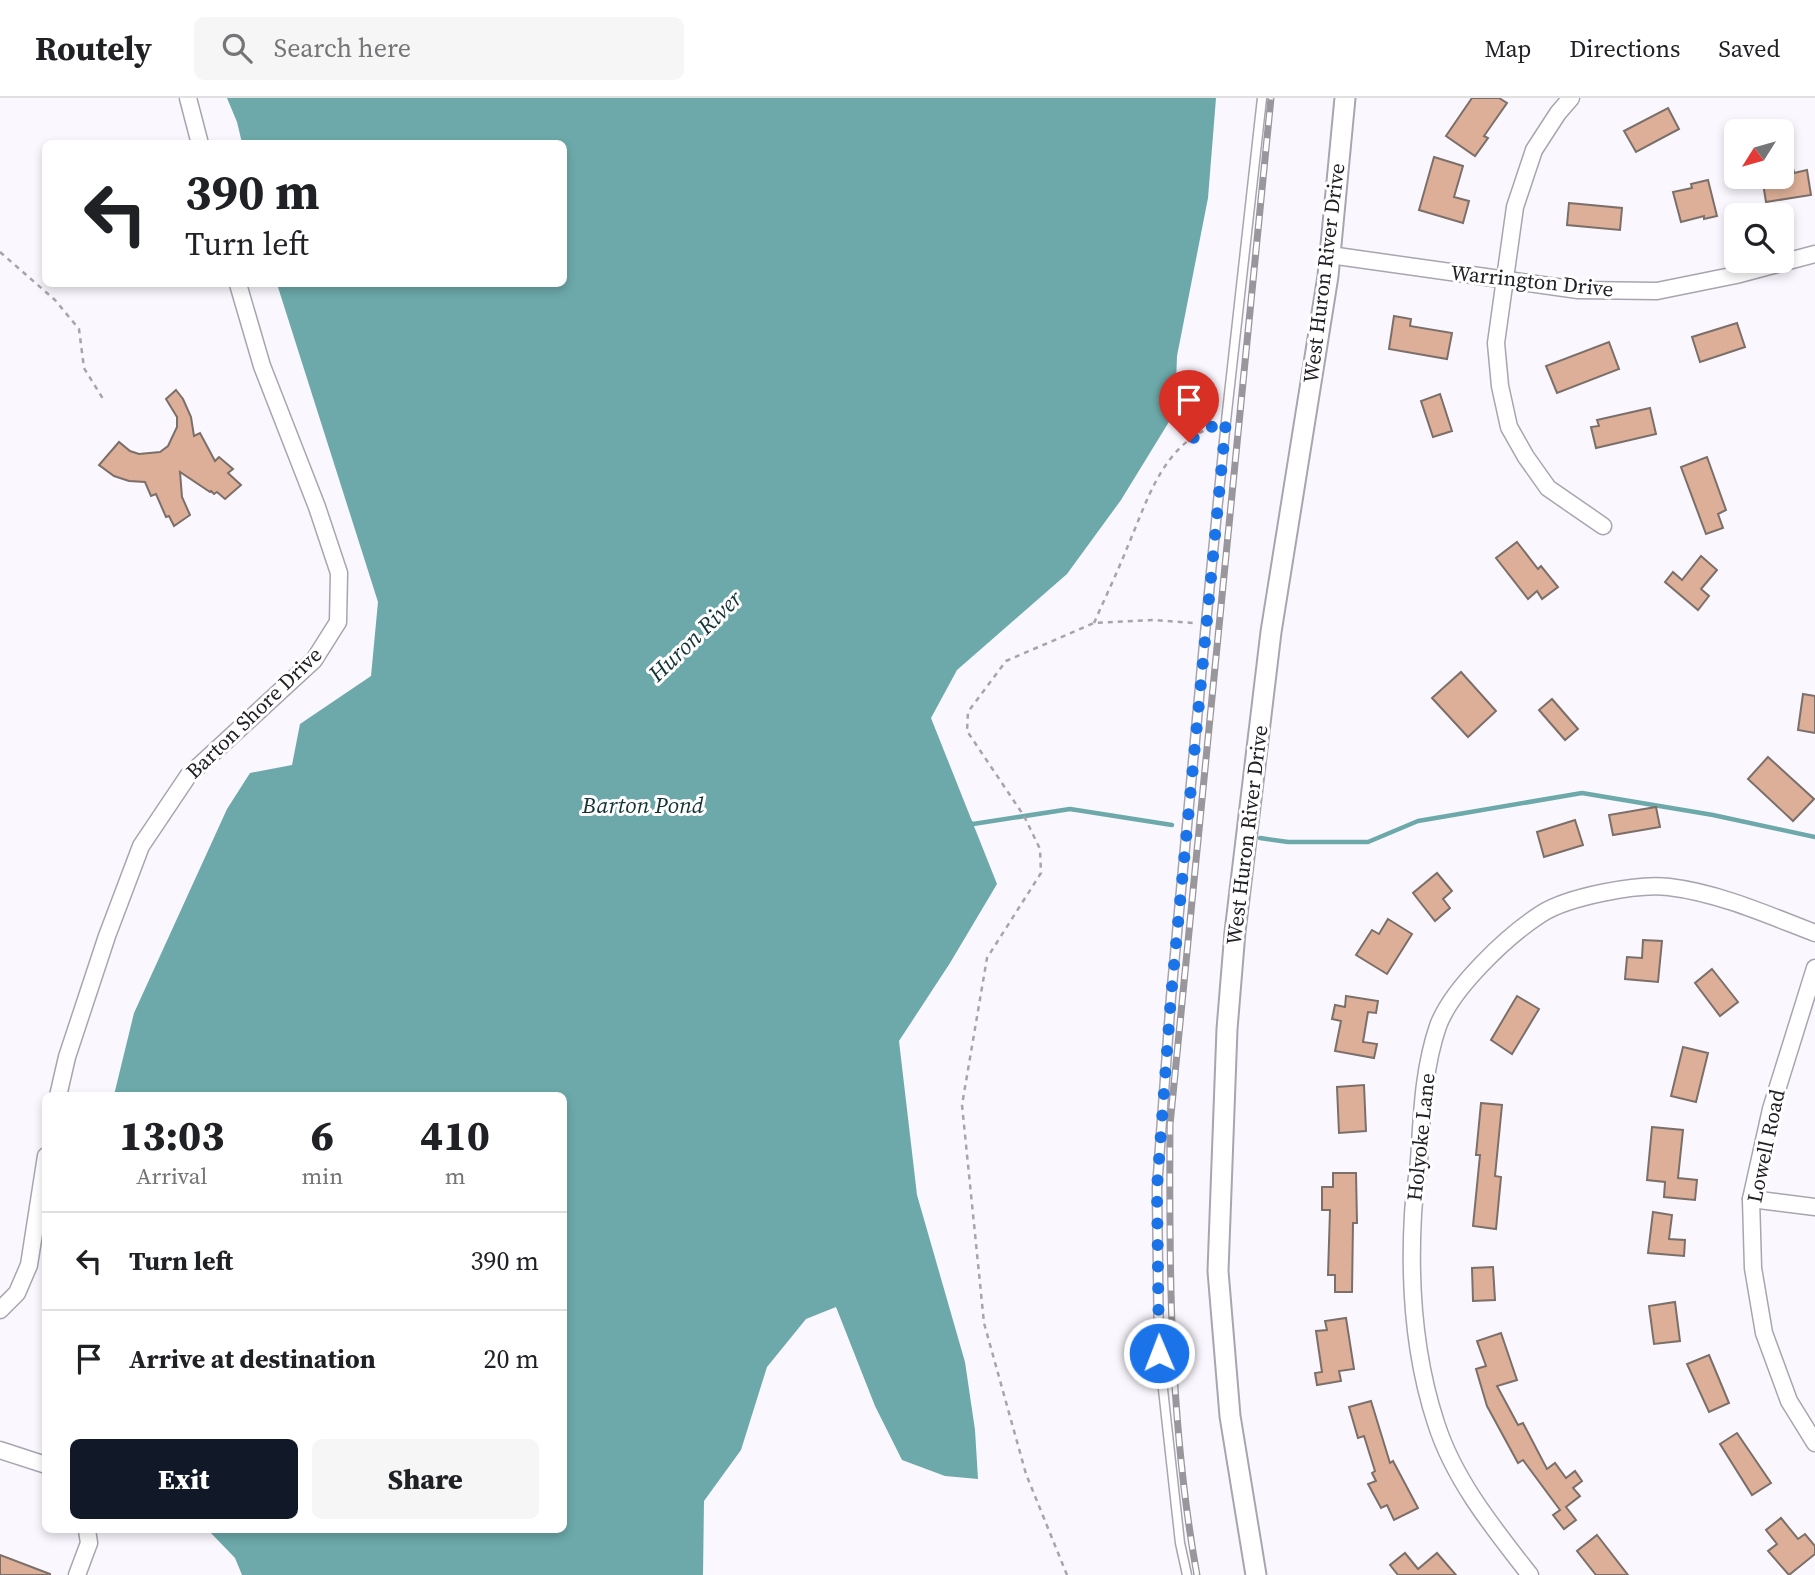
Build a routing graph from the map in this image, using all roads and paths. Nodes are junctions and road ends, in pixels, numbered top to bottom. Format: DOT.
graph roads {
  1 [pos="188,98"];
  2 [pos="1262,98"];
  3 [pos="1345,98"];
  4 [pos="1571,98"];
  5 [pos="199,140"];
  6 [pos="0,252"];
  7 [pos="1815,254"];
  8 [pos="1330,255"];
  9 [pos="1506,281"];
  10 [pos="239,287"];
  11 [pos="105,402"];
  12 [pos="1226,421"];
  13 [pos="1603,526"];
  14 [pos="1094,623"];
  15 [pos="1206,624"];
  16 [pos="1815,933"];
  17 [pos="1815,968"];
  18 [pos="59,1092"];
  19 [pos="42,1182"];
  20 [pos="1751,1199"];
  21 [pos="1815,1207"];
  22 [pos="0,1310"];
  23 [pos="1815,1443"];
  24 [pos="0,1450"];
  25 [pos="42,1464"];
  26 [pos="87,1533"];
  27 [pos="77,1575"];
  28 [pos="1068,1575"];
  29 [pos="1187,1575"];
  30 [pos="1256,1575"];
  31 [pos="1531,1575"];
  1 -- 5 [label="street"];
  2 -- 12 [label="lane"];
  3 -- 8 [label="street, West Huron River Drive"];
  4 -- 9 [label="street"];
  6 -- 11 [label="path"];
  7 -- 9 [label="street, Warrington Drive"];
  8 -- 9 [label="street, Warrington Drive"];
  8 -- 30 [label="street, West Huron River Drive"];
  9 -- 13 [label="street"];
  10 -- 18 [label="street, Barton Shore Drive"];
  12 -- 14 [label="path"];
  12 -- 15 [label="lane"];
  14 -- 15 [label="path"];
  14 -- 28 [label="path"];
  15 -- 29 [label="lane"];
  16 -- 31 [label="street, Holyoke Lane"];
  17 -- 20 [label="street, Lowell Road"];
  19 -- 22 [label="street"];
  20 -- 21 [label="street"];
  20 -- 23 [label="street, Lowell Road"];
  24 -- 25 [label="street"];
  26 -- 27 [label="street"];
}
